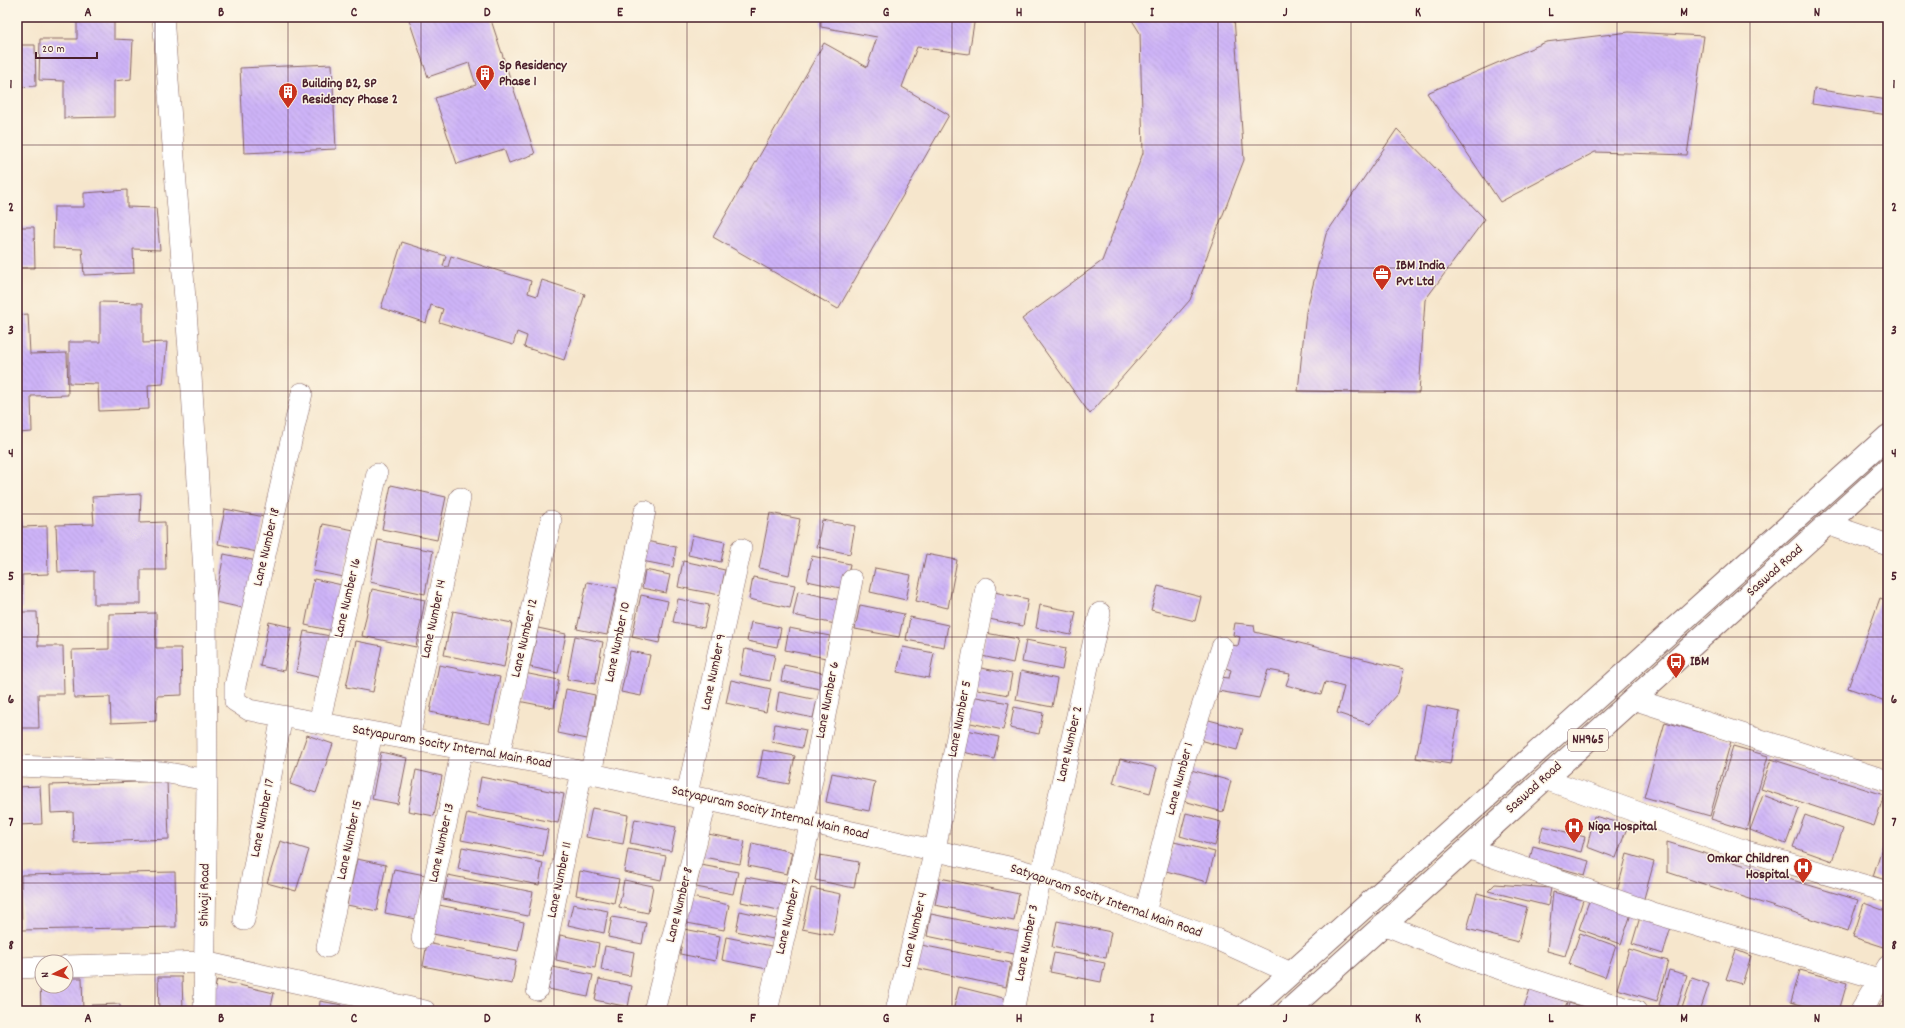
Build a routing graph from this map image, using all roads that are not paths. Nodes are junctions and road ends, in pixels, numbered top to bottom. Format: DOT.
graph roads {
  1 [pos="163,17"];
  2 [pos="302,393"];
  3 [pos="1888,436"];
  4 [pos="1888,469"];
  5 [pos="377,474"];
  6 [pos="460,498"];
  7 [pos="645,511"];
  8 [pos="551,521"];
  9 [pos="1827,524"];
  10 [pos="1888,545"];
  11 [pos="741,549"];
  12 [pos="852,580"];
  13 [pos="986,588"];
  14 [pos="1100,613"];
  15 [pos="1222,647"];
  16 [pos="1633,700"];
  17 [pos="235,701"];
  18 [pos="282,716"];
  19 [pos="319,723"];
  20 [pos="372,733"];
  21 [pos="409,739"];
  22 [pos="462,749"];
  23 [pos="499,755"];
  24 [pos="17,766"];
  25 [pos="587,772"];
  26 [pos="1545,778"];
  27 [pos="207,780"];
  28 [pos="1888,781"];
  29 [pos="697,796"];
  30 [pos="808,821"];
  31 [pos="1468,848"];
  32 [pos="935,850"];
  33 [pos="1041,876"];
  34 [pos="1888,892"];
  35 [pos="1145,913"];
  36 [pos="244,920"];
  37 [pos="1383,924"];
  38 [pos="422,938"];
  39 [pos="327,947"];
  40 [pos="204,962"];
  41 [pos="74,966"];
  42 [pos="34,967"];
  43 [pos="17,968"];
  44 [pos="1884,972"];
  45 [pos="1291,973"];
  46 [pos="538,990"];
  47 [pos="204,1011"];
  48 [pos="425,1011"];
  49 [pos="654,1011"];
  50 [pos="767,1011"];
  51 [pos="896,1011"];
  52 [pos="1013,1011"];
  53 [pos="1250,1011"];
  54 [pos="1288,1011"];
  55 [pos="1636,1011"];
  56 [pos="1861,1011"];
  1 -- 27 [label="street, Shivaji Road"];
  2 -- 17 [label="street, Lane Number 18"];
  3 -- 45 [label="highway, Saswad Road / NH965"];
  4 -- 9 [label="highway, Saswad Road / NH965"];
  5 -- 19 [label="street, Lane Number 16"];
  6 -- 21 [label="street, Lane Number 14"];
  7 -- 25 [label="street, Lane Number 10"];
  8 -- 23 [label="street, Lane Number 12"];
  9 -- 10 [label="street"];
  9 -- 16 [label="highway, Saswad Road / NH965"];
  11 -- 29 [label="street, Lane Number 9"];
  12 -- 30 [label="street, Lane Number 6"];
  13 -- 32 [label="street, Lane Number 5"];
  14 -- 33 [label="street, Lane Number 2"];
  15 -- 35 [label="street, Lane Number 1"];
  16 -- 26 [label="highway, Saswad Road / NH965"];
  16 -- 28 [label="street"];
  17 -- 18 [label="street, Satyapuram Socity Internal Main Road"];
  18 -- 19 [label="street, Satyapuram Socity Internal Main Road"];
  18 -- 36 [label="street, Lane Number 17"];
  19 -- 20 [label="street, Satyapuram Socity Internal Main Road"];
  20 -- 21 [label="street, Satyapuram Socity Internal Main Road"];
  20 -- 39 [label="street, Lane Number 15"];
  21 -- 22 [label="street, Satyapuram Socity Internal Main Road"];
  22 -- 23 [label="street, Satyapuram Socity Internal Main Road"];
  22 -- 38 [label="street, Lane Number 13"];
  23 -- 25 [label="street, Satyapuram Socity Internal Main Road"];
  24 -- 27 [label="street"];
  25 -- 29 [label="street, Satyapuram Socity Internal Main Road"];
  25 -- 46 [label="street, Lane Number 11"];
  26 -- 31 [label="highway, Saswad Road / NH965"];
  26 -- 34 [label="street"];
  27 -- 40 [label="street, Shivaji Road"];
  29 -- 30 [label="street, Satyapuram Socity Internal Main Road"];
  29 -- 49 [label="street, Lane Number 8"];
  30 -- 32 [label="street, Satyapuram Socity Internal Main Road"];
  30 -- 50 [label="street, Lane Number 7"];
  31 -- 37 [label="highway, Saswad Road / NH965"];
  31 -- 44 [label="street"];
  32 -- 33 [label="street, Satyapuram Socity Internal Main Road"];
  32 -- 51 [label="street, Lane Number 4"];
  33 -- 35 [label="street, Satyapuram Socity Internal Main Road"];
  33 -- 52 [label="street, Lane Number 3"];
  35 -- 45 [label="street, Satyapuram Socity Internal Main Road"];
  37 -- 54 [label="highway, Saswad Road / NH965"];
  37 -- 55 [label="street"];
  40 -- 41 [label="street"];
  40 -- 47 [label="street, Shivaji Road"];
  40 -- 48 [label="street"];
  42 -- 43 [label="street"];
  44 -- 56 [label="street"];
  45 -- 53 [label="highway, Saswad Road / NH965"];
}
